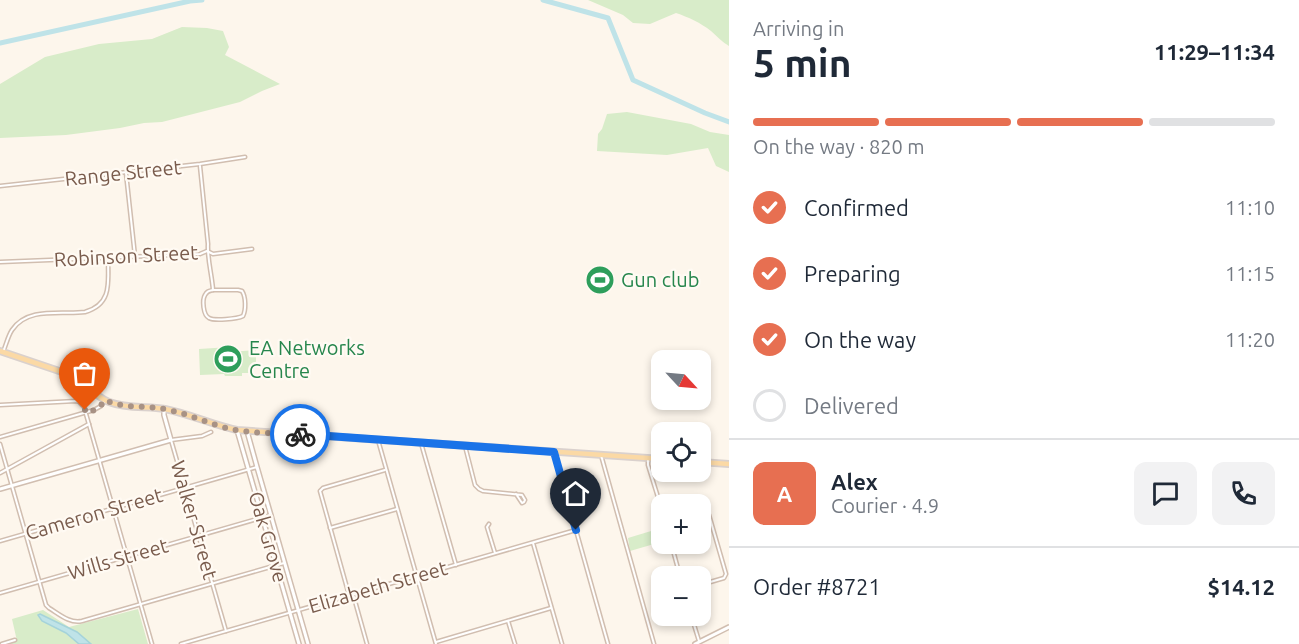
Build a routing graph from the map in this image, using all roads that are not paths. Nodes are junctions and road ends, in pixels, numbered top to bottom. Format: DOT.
graph roads {
  1 [pos="245,157"];
  2 [pos="200,164"];
  3 [pos="126,172"];
  4 [pos="0,186"];
  5 [pos="252,249"];
  6 [pos="207,251"];
  7 [pos="135,256"];
  8 [pos="108,258"];
  9 [pos="0,262"];
  10 [pos="213,290"];
  11 [pos="1,352"];
  12 [pos="105,400"];
  13 [pos="0,405"];
  14 [pos="164,409"];
  15 [pos="86,413"];
  16 [pos="89,424"];
  17 [pos="237,430"];
  18 [pos="248,431"];
  19 [pos="211,432"];
  20 [pos="0,437"];
  21 [pos="171,440"];
  22 [pos="378,440"];
  23 [pos="421,443"];
  24 [pos="0,444"];
  25 [pos="465,446"];
  26 [pos="554,452"];
  27 [pos="601,455"];
  28 [pos="648,458"];
  29 [pos="651,458"];
  30 [pos="99,460"];
  31 [pos="711,463"];
  32 [pos="729,464"];
  33 [pos="256,467"];
  34 [pos="248,469"];
  35 [pos="7,470"];
  36 [pos="385,470"];
  37 [pos="0,473"];
  38 [pos="12,486"];
  39 [pos="185,488"];
  40 [pos="0,489"];
  41 [pos="516,494"];
  42 [pos="657,494"];
  43 [pos="113,508"];
  44 [pos="397,509"];
  45 [pos="271,515"];
  46 [pos="262,517"];
  47 [pos="711,522"];
  48 [pos="489,524"];
  49 [pos="330,528"];
  50 [pos="576,530"];
  51 [pos="26,533"];
  52 [pos="198,536"];
  53 [pos="0,541"];
  54 [pos="532,543"];
  55 [pos="495,553"];
  56 [pos="127,556"];
  57 [pos="284,562"];
  58 [pos="276,565"];
  59 [pos="456,565"];
  60 [pos="416,576"];
  61 [pos="39,581"];
  62 [pos="711,582"];
  63 [pos="212,583"];
  64 [pos="0,593"];
  65 [pos="351,595"];
  66 [pos="141,604"];
  67 [pos="551,608"];
  68 [pos="298,610"];
  69 [pos="289,613"];
  70 [pos="508,621"];
  71 [pos="693,626"];
  72 [pos="729,627"];
  73 [pos="226,631"];
  74 [pos="15,640"];
  75 [pos="435,643"];
  76 [pos="697,643"];
  77 [pos="2,644"];
  78 [pos="152,644"];
  79 [pos="181,644"];
  80 [pos="299,644"];
  81 [pos="308,644"];
  82 [pos="367,644"];
  83 [pos="515,644"];
  84 [pos="562,644"];
  85 [pos="608,644"];
  86 [pos="654,644"];
  1 -- 2 [label="street, Range Street"];
  2 -- 3 [label="street, Range Street"];
  2 -- 6 [label="street"];
  3 -- 4 [label="street, Range Street"];
  3 -- 7 [label="street"];
  5 -- 6 [label="street, Robinson Street"];
  6 -- 7 [label="street, Robinson Street"];
  6 -- 10 [label="street"];
  7 -- 8 [label="street, Robinson Street"];
  8 -- 9 [label="street, Robinson Street"];
  8 -- 11 [label="street"];
  10 -- 10 [label="street"];
  11 -- 12 [label="main road"];
  12 -- 14 [label="main road"];
  12 -- 15 [label="street"];
  13 -- 15 [label="street"];
  14 -- 17 [label="main road"];
  14 -- 21 [label="street, Walker Street"];
  15 -- 16 [label="street"];
  15 -- 20 [label="street"];
  16 -- 30 [label="street"];
  16 -- 35 [label="street"];
  17 -- 18 [label="main road"];
  17 -- 34 [label="street, Oak Grove"];
  18 -- 22 [label="main road"];
  18 -- 33 [label="street, Oak Grove"];
  19 -- 21 [label="street"];
  21 -- 30 [label="street"];
  21 -- 39 [label="street, Walker Street"];
  22 -- 23 [label="main road"];
  22 -- 36 [label="street"];
  23 -- 25 [label="main road"];
  23 -- 59 [label="street"];
  24 -- 35 [label="street"];
  25 -- 26 [label="main road"];
  25 -- 41 [label="street"];
  26 -- 27 [label="main road"];
  26 -- 50 [label="street"];
  27 -- 28 [label="main road"];
  27 -- 86 [label="street"];
  28 -- 29 [label="main road"];
  28 -- 42 [label="street"];
  30 -- 38 [label="street"];
  30 -- 43 [label="street"];
  31 -- 32 [label="main road"];
  33 -- 34 [label="street, Cameron Street"];
  33 -- 45 [label="street, Oak Grove"];
  34 -- 39 [label="street, Cameron Street"];
  34 -- 46 [label="street, Oak Grove"];
  35 -- 37 [label="street"];
  35 -- 38 [label="street"];
  36 -- 44 [label="street"];
  36 -- 49 [label="street"];
  38 -- 40 [label="street"];
  38 -- 51 [label="street"];
  39 -- 43 [label="street, Cameron Street"];
  39 -- 52 [label="street, Walker Street"];
  43 -- 51 [label="street, Cameron Street"];
  43 -- 56 [label="street"];
  44 -- 49 [label="street"];
  44 -- 60 [label="street"];
  45 -- 46 [label="street, Wills Street"];
  45 -- 57 [label="street, Oak Grove"];
  46 -- 52 [label="street, Wills Street"];
  46 -- 58 [label="street, Oak Grove"];
  47 -- 62 [label="street"];
  48 -- 55 [label="street"];
  49 -- 65 [label="street"];
  50 -- 54 [label="street, Elizabeth Street"];
  50 -- 85 [label="street"];
  51 -- 53 [label="street, Cameron Street"];
  51 -- 61 [label="street"];
  52 -- 56 [label="street, Wills Street"];
  52 -- 63 [label="street, Walker Street"];
  54 -- 55 [label="street, Elizabeth Street"];
  54 -- 67 [label="street"];
  55 -- 59 [label="street, Elizabeth Street"];
  56 -- 61 [label="street, Wills Street"];
  56 -- 66 [label="street"];
  57 -- 58 [label="street"];
  57 -- 68 [label="street, Oak Grove"];
  58 -- 63 [label="street"];
  58 -- 69 [label="street, Oak Grove"];
  59 -- 60 [label="street, Elizabeth Street"];
  60 -- 65 [label="street, Elizabeth Street"];
  60 -- 75 [label="street"];
  61 -- 64 [label="street, Wills Street"];
  61 -- 66 [label="street"];
  63 -- 66 [label="street"];
  63 -- 73 [label="street, Walker Street"];
  65 -- 68 [label="street, Elizabeth Street"];
  65 -- 82 [label="street"];
  66 -- 78 [label="street"];
  67 -- 70 [label="street"];
  67 -- 84 [label="street"];
  68 -- 69 [label="street, Elizabeth Street"];
  68 -- 81 [label="street, Oak Grove"];
  69 -- 73 [label="street, Elizabeth Street"];
  69 -- 80 [label="street, Oak Grove"];
  70 -- 75 [label="street"];
  70 -- 83 [label="street"];
  71 -- 76 [label="street"];
  72 -- 76 [label="street"];
  73 -- 79 [label="street, Elizabeth Street"];
  74 -- 77 [label="street"];
}
